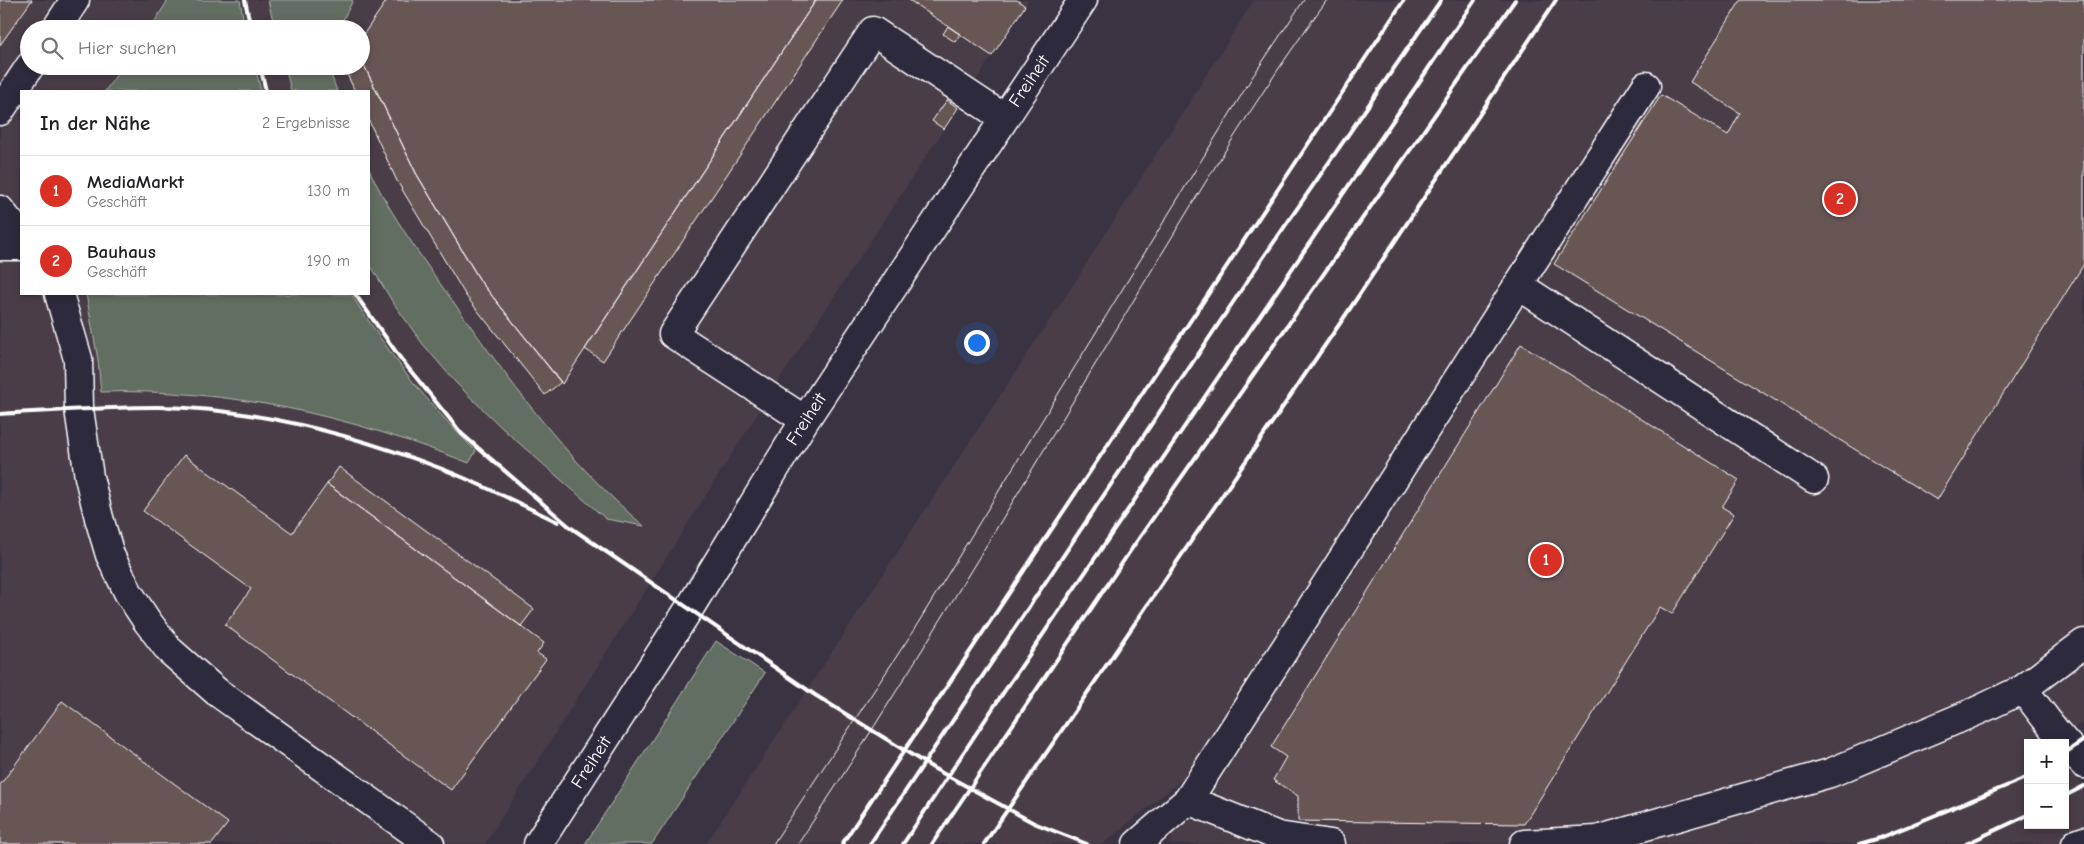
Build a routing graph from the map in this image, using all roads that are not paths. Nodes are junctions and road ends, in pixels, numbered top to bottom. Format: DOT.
graph roads {
  1 [pos="75,0"];
  2 [pos="1083,0"];
  3 [pos="62,20"];
  4 [pos="24,75"];
  5 [pos="1646,86"];
  6 [pos="0,111"];
  7 [pos="1004,118"];
  8 [pos="0,210"];
  9 [pos="20,235"];
  10 [pos="0,246"];
  11 [pos="20,246"];
  12 [pos="1518,285"];
  13 [pos="58,295"];
  14 [pos="805,420"];
  15 [pos="1814,479"];
  16 [pos="2084,643"];
  17 [pos="2023,689"];
  18 [pos="2084,764"];
  19 [pos="1188,800"];
  20 [pos="2084,841"];
  21 [pos="430,844"];
  22 [pos="538,844"];
  23 [pos="1136,844"];
  24 [pos="1331,844"];
  25 [pos="1524,844"];
  26 [pos="2076,844"];
  1 -- 3 [label="street"];
  2 -- 7 [label="street, Freiheit"];
  4 -- 6 [label="street"];
  5 -- 12 [label="street"];
  7 -- 14 [label="street, Freiheit"];
  7 -- 14 [label="street"];
  8 -- 9 [label="street"];
  10 -- 11 [label="street"];
  12 -- 15 [label="street"];
  12 -- 19 [label="street"];
  13 -- 21 [label="street"];
  14 -- 22 [label="street, Freiheit"];
  16 -- 17 [label="street"];
  17 -- 18 [label="street"];
  17 -- 25 [label="street"];
  19 -- 23 [label="street"];
  19 -- 24 [label="street"];
  20 -- 26 [label="street"];
}
